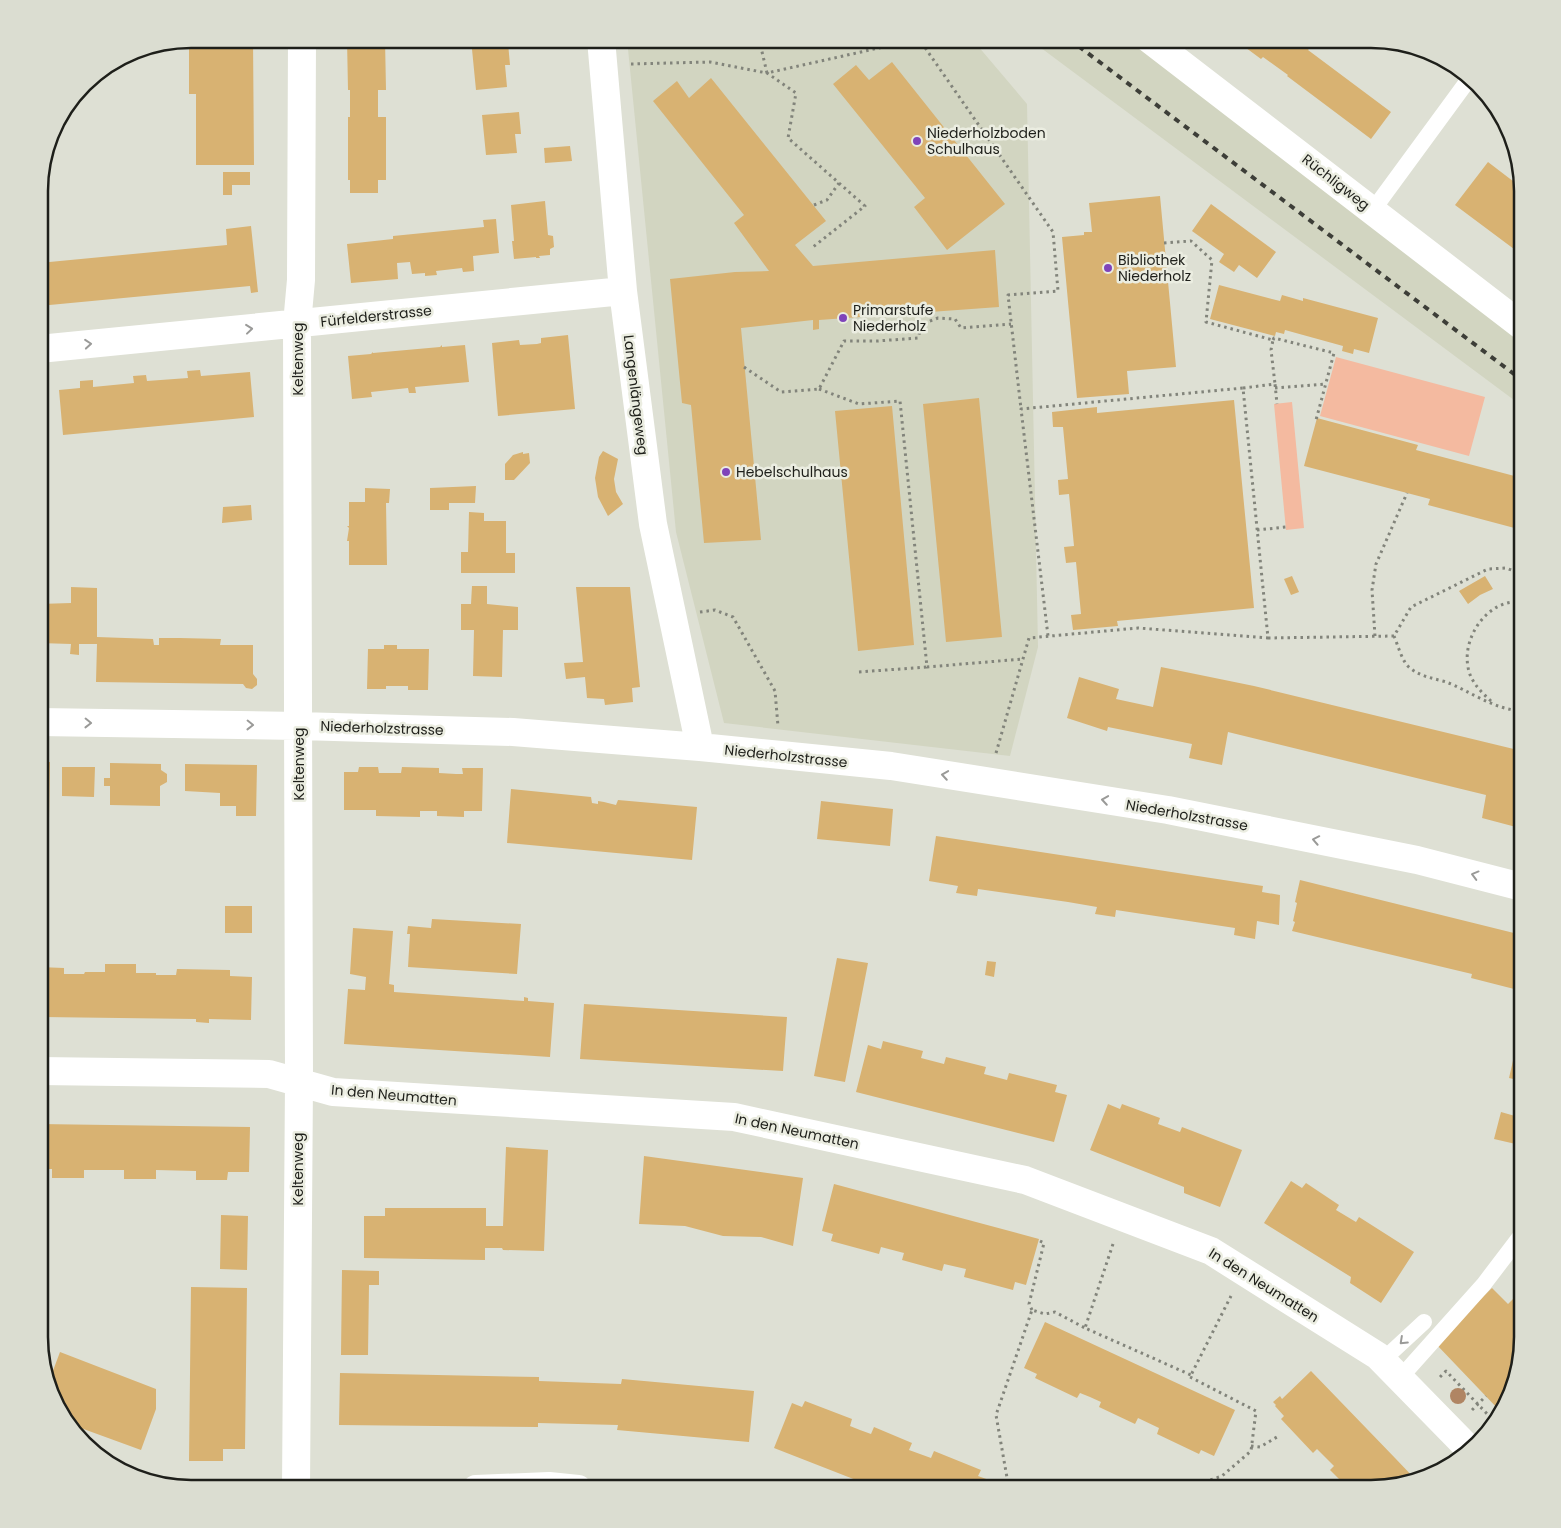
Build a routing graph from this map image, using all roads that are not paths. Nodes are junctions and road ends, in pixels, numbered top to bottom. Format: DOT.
graph roads {
  1 [pos="302,48"];
  2 [pos="1161,48"];
  3 [pos="602,52"];
  4 [pos="1466,84"];
  5 [pos="1373,210"];
  6 [pos="623,291"];
  7 [pos="1514,320"];
  8 [pos="297,324"];
  9 [pos="48,348"];
  10 [pos="48,722"];
  11 [pos="299,726"];
  12 [pos="700,747"];
  13 [pos="1514,885"];
  14 [pos="48,1071"];
  15 [pos="299,1081"];
  16 [pos="1514,1245"];
  17 [pos="1424,1322"];
  18 [pos="1391,1369"];
  19 [pos="1465,1445"];
  20 [pos="296,1480"];
  1 -- 8 [label="street, Keltenweg"];
  2 -- 5 [label="street, Rüchligweg"];
  3 -- 6 [label="street, Langenlängeweg"];
  4 -- 5 [label="lane"];
  5 -- 7 [label="street, Rüchligweg"];
  6 -- 8 [label="street, Fürfelderstrasse"];
  6 -- 12 [label="street, Langenlängeweg"];
  9 -- 8 [label="street, Fürfelderstrasse, one-way"];
  8 -- 11 [label="street, Keltenweg"];
  10 -- 11 [label="street, Niederholzstrasse, one-way"];
  11 -- 12 [label="street, Niederholzstrasse"];
  11 -- 15 [label="street, Keltenweg"];
  13 -- 12 [label="street, Niederholzstrasse, one-way"];
  14 -- 15 [label="street, In den Neumatten"];
  15 -- 18 [label="street, In den Neumatten"];
  15 -- 20 [label="street, Keltenweg"];
  16 -- 18 [label="lane"];
  17 -- 18 [label="lane, one-way"];
  18 -- 19 [label="street, In den Neumatten"];
}
